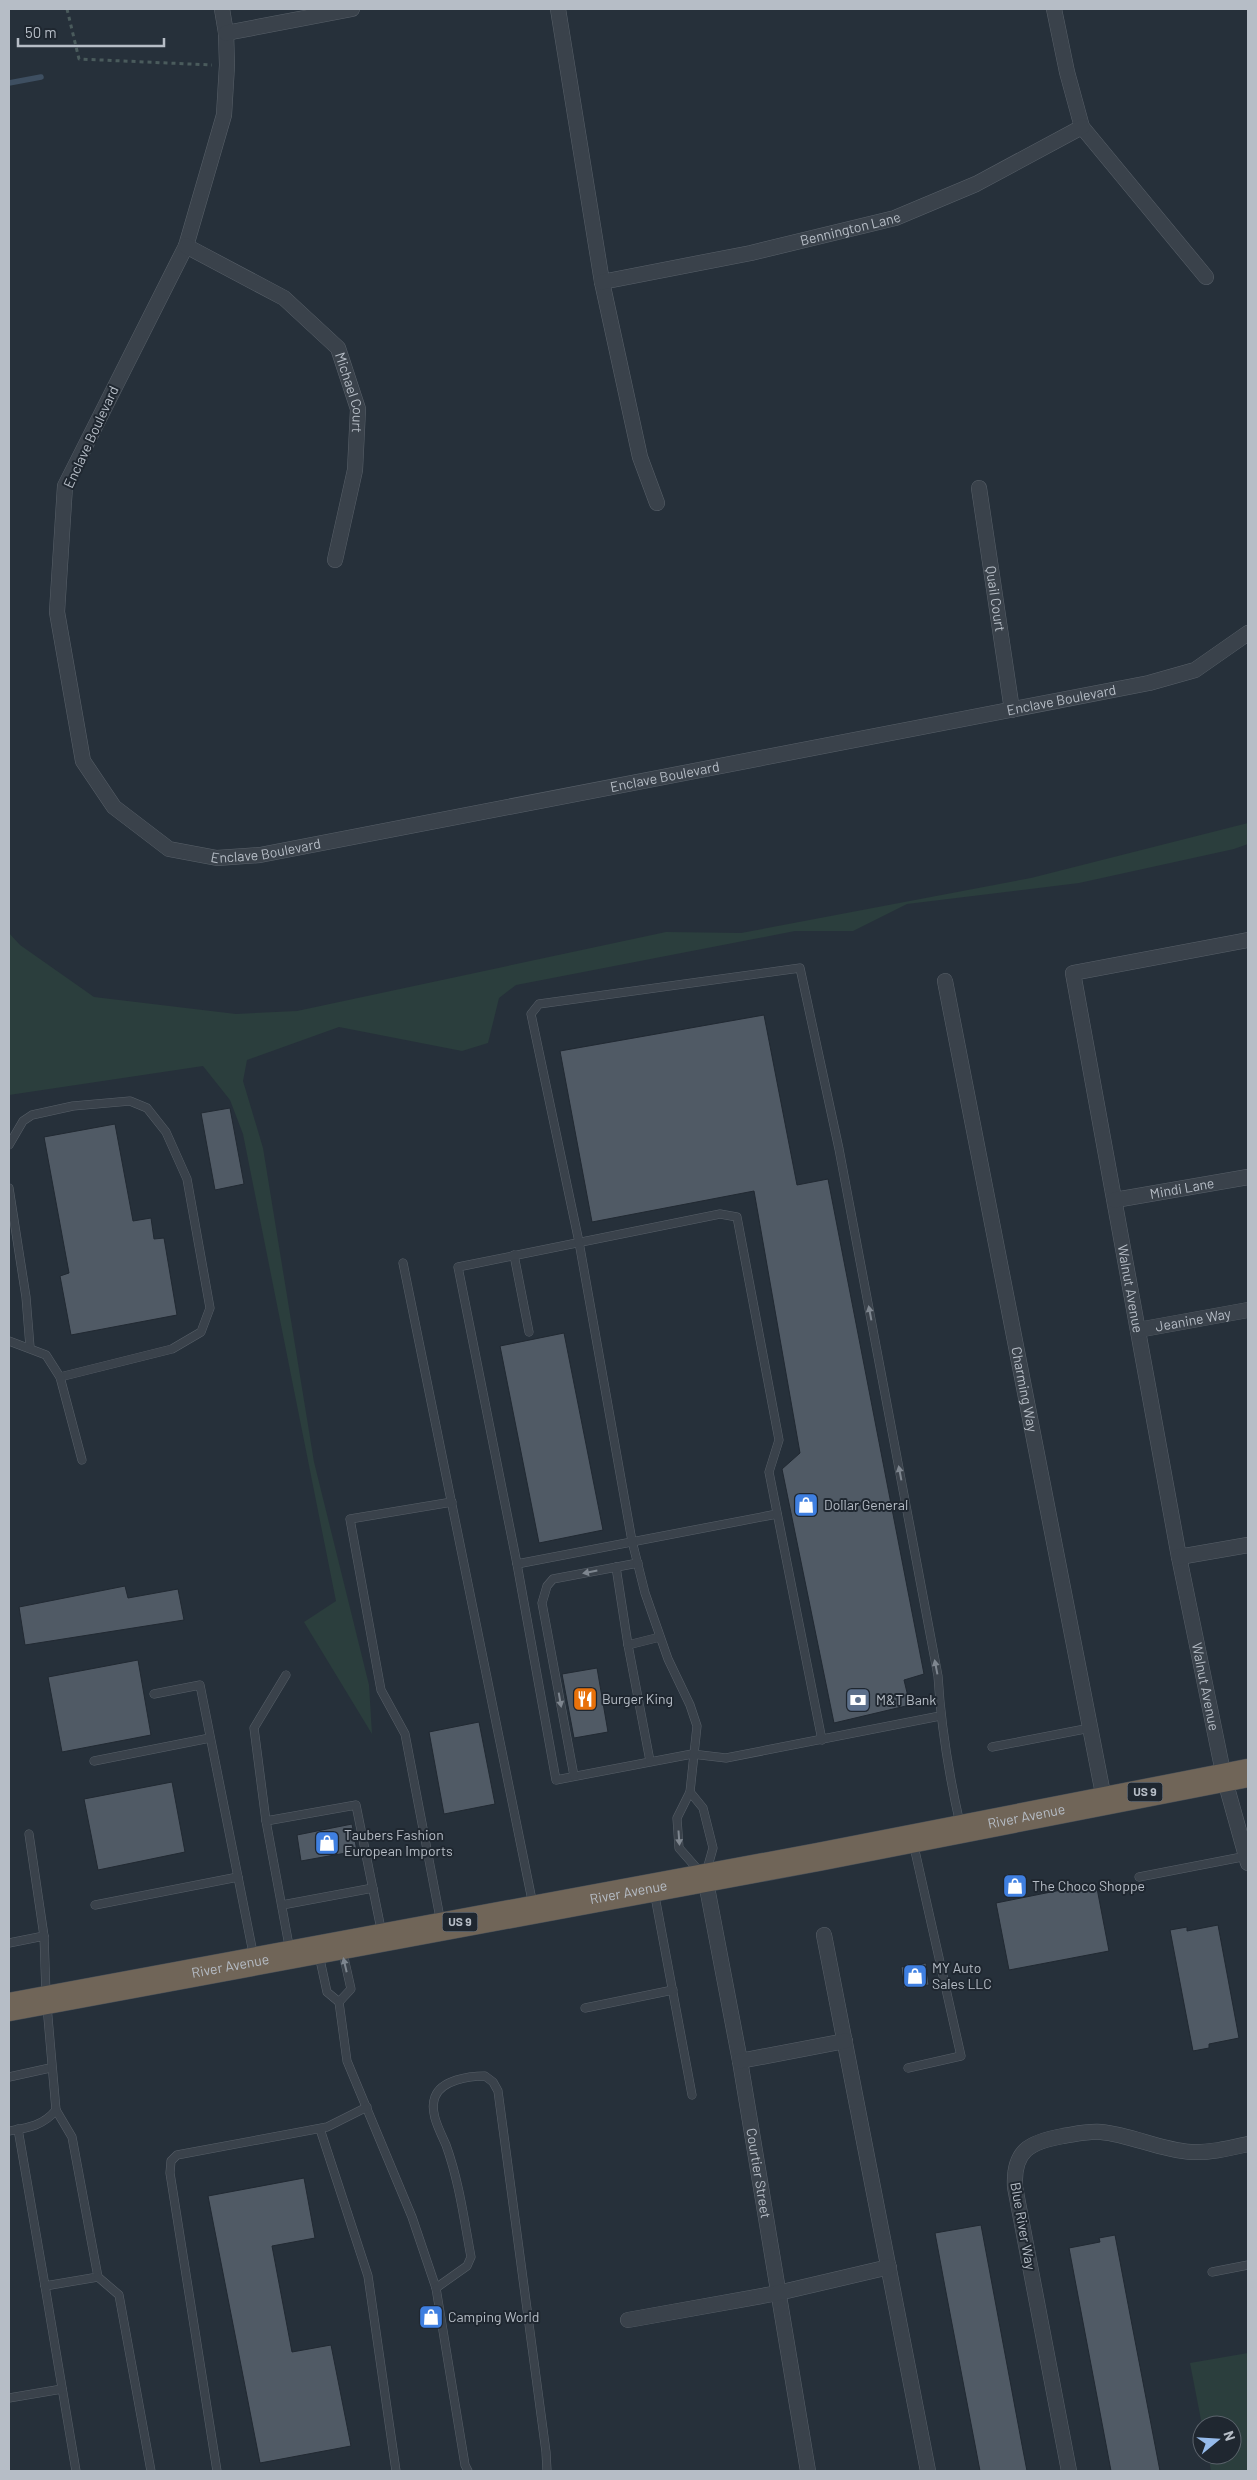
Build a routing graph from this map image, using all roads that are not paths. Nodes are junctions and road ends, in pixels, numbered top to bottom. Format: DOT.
graph roads {
  1 [pos="222,9"];
  2 [pos="352,9"];
  3 [pos="558,9"];
  4 [pos="1054,9"];
  5 [pos="226,33"];
  6 [pos="1082,127"];
  7 [pos="186,246"];
  8 [pos="1206,277"];
  9 [pos="602,282"];
  10 [pos="978,488"];
  11 [pos="657,503"];
  12 [pos="335,560"];
  13 [pos="1248,633"];
  14 [pos="1012,710"];
  15 [pos="1248,940"];
  16 [pos="945,980"];
  17 [pos="9,1145"];
  18 [pos="1248,1177"];
  19 [pos="9,1188"];
  20 [pos="1114,1200"];
  21 [pos="578,1242"];
  22 [pos="514,1255"];
  23 [pos="403,1263"];
  24 [pos="1248,1310"];
  25 [pos="1138,1330"];
  26 [pos="529,1332"];
  27 [pos="9,1341"];
  28 [pos="30,1347"];
  29 [pos="60,1377"];
  30 [pos="82,1460"];
  31 [pos="452,1502"];
  32 [pos="777,1514"];
  33 [pos="632,1542"];
  34 [pos="1248,1544"];
  35 [pos="1179,1557"];
  36 [pos="638,1563"];
  37 [pos="517,1564"];
  38 [pos="616,1567"];
  39 [pos="660,1637"];
  40 [pos="628,1645"];
  41 [pos="286,1675"];
  42 [pos="154,1694"];
  43 [pos="940,1716"];
  44 [pos="1090,1728"];
  45 [pos="210,1738"];
  46 [pos="822,1740"];
  47 [pos="992,1747"];
  48 [pos="692,1754"];
  49 [pos="94,1760"];
  50 [pos="650,1762"];
  51 [pos="1236,1775"];
  52 [pos="574,1776"];
  53 [pos="690,1792"];
  54 [pos="1104,1799"];
  55 [pos="266,1821"];
  56 [pos="961,1828"];
  57 [pos="29,1834"];
  58 [pos="912,1838"];
  59 [pos="1248,1860"];
  60 [pos="238,1877"];
  61 [pos="1139,1877"];
  62 [pos="705,1878"];
  63 [pos="653,1887"];
  64 [pos="373,1888"];
  65 [pos="95,1905"];
  66 [pos="282,1905"];
  67 [pos="534,1909"];
  68 [pos="441,1926"];
  69 [pos="824,1935"];
  70 [pos="44,1936"];
  71 [pos="382,1936"];
  72 [pos="9,1943"];
  73 [pos="329,1946"];
  74 [pos="291,1953"];
  75 [pos="255,1960"];
  76 [pos="672,1990"];
  77 [pos="46,1999"];
  78 [pos="339,2002"];
  79 [pos="9,2006"];
  80 [pos="585,2008"];
  81 [pos="844,2041"];
  82 [pos="740,2061"];
  83 [pos="50,2068"];
  84 [pos="908,2068"];
  85 [pos="9,2076"];
  86 [pos="692,2095"];
  87 [pos="366,2106"];
  88 [pos="56,2110"];
  89 [pos="18,2129"];
  90 [pos="320,2129"];
  91 [pos="9,2131"];
  92 [pos="1248,2144"];
  93 [pos="1248,2265"];
  94 [pos="889,2267"];
  95 [pos="1212,2272"];
  96 [pos="98,2277"];
  97 [pos="45,2286"];
  98 [pos="436,2288"];
  99 [pos="778,2293"];
  100 [pos="628,2320"];
  101 [pos="62,2389"];
  102 [pos="9,2398"];
  103 [pos="76,2471"];
  104 [pos="151,2471"];
  105 [pos="217,2471"];
  106 [pos="396,2471"];
  107 [pos="468,2471"];
  108 [pos="546,2471"];
  109 [pos="806,2471"];
  110 [pos="928,2471"];
  111 [pos="1069,2471"];
  1 -- 5 [label="street, Enclave Boulevard"];
  2 -- 5 [label="street"];
  3 -- 9 [label="street"];
  4 -- 6 [label="street"];
  5 -- 7 [label="street, Enclave Boulevard"];
  6 -- 8 [label="street"];
  6 -- 9 [label="street, Bennington Lane"];
  7 -- 12 [label="street, Michael Court"];
  7 -- 14 [label="street, Enclave Boulevard"];
  9 -- 11 [label="street"];
  10 -- 14 [label="street, Quail Court"];
  13 -- 14 [label="street, Enclave Boulevard"];
  15 -- 20 [label="street, Walnut Avenue"];
  16 -- 44 [label="street, Charming Way"];
  17 -- 29 [label="lane"];
  18 -- 20 [label="street, Mindi Lane"];
  19 -- 28 [label="lane"];
  20 -- 25 [label="street, Walnut Avenue"];
  21 -- 22 [label="lane"];
  21 -- 32 [label="lane"];
  21 -- 33 [label="lane"];
  43 -- 21 [label="lane, one-way"];
  22 -- 26 [label="lane"];
  22 -- 37 [label="lane"];
  23 -- 31 [label="lane"];
  24 -- 25 [label="street, Jeanine Way"];
  25 -- 35 [label="street, Walnut Avenue"];
  27 -- 28 [label="lane"];
  28 -- 29 [label="lane"];
  29 -- 30 [label="lane"];
  31 -- 67 [label="lane"];
  31 -- 68 [label="lane"];
  32 -- 33 [label="lane"];
  32 -- 46 [label="lane"];
  33 -- 36 [label="lane"];
  33 -- 37 [label="lane"];
  34 -- 35 [label="street"];
  35 -- 51 [label="street, Walnut Avenue"];
  36 -- 38 [label="lane"];
  36 -- 39 [label="lane"];
  37 -- 52 [label="lane"];
  38 -- 40 [label="lane"];
  38 -- 52 [label="lane, one-way"];
  39 -- 40 [label="lane"];
  39 -- 48 [label="lane"];
  40 -- 50 [label="lane"];
  41 -- 55 [label="lane"];
  42 -- 45 [label="lane"];
  43 -- 46 [label="lane"];
  43 -- 56 [label="lane"];
  44 -- 47 [label="lane"];
  44 -- 54 [label="street, Charming Way"];
  45 -- 49 [label="lane"];
  45 -- 60 [label="lane"];
  46 -- 48 [label="lane"];
  48 -- 50 [label="lane"];
  48 -- 53 [label="lane"];
  50 -- 52 [label="lane"];
  51 -- 54 [label="highway, River Avenue / US 9"];
  51 -- 59 [label="street"];
  53 -- 62 [label="lane"];
  53 -- 62 [label="lane, one-way"];
  54 -- 56 [label="highway, River Avenue / US 9"];
  55 -- 64 [label="lane"];
  55 -- 66 [label="lane"];
  56 -- 58 [label="highway, River Avenue / US 9"];
  57 -- 70 [label="lane"];
  58 -- 62 [label="highway, River Avenue / US 9"];
  58 -- 84 [label="lane"];
  59 -- 61 [label="lane"];
  60 -- 65 [label="lane"];
  60 -- 75 [label="lane"];
  62 -- 63 [label="highway, River Avenue / US 9"];
  62 -- 82 [label="street, Courtier Street"];
  63 -- 67 [label="highway, River Avenue / US 9"];
  63 -- 76 [label="lane"];
  64 -- 66 [label="lane"];
  64 -- 71 [label="lane"];
  66 -- 74 [label="lane"];
  67 -- 68 [label="highway, River Avenue / US 9"];
  68 -- 71 [label="highway, River Avenue / US 9"];
  69 -- 81 [label="street"];
  70 -- 72 [label="lane"];
  70 -- 77 [label="lane"];
  71 -- 73 [label="highway, River Avenue / US 9"];
  73 -- 74 [label="highway, River Avenue / US 9"];
  73 -- 78 [label="lane"];
  78 -- 73 [label="lane, one-way"];
  74 -- 75 [label="highway, River Avenue / US 9"];
  75 -- 77 [label="highway, River Avenue / US 9"];
  76 -- 80 [label="lane"];
  76 -- 86 [label="lane"];
  77 -- 79 [label="highway, River Avenue / US 9"];
  77 -- 83 [label="lane"];
  78 -- 87 [label="lane"];
  81 -- 82 [label="street"];
  81 -- 94 [label="street"];
  82 -- 99 [label="street, Courtier Street"];
  83 -- 85 [label="lane"];
  83 -- 88 [label="lane"];
  87 -- 90 [label="lane"];
  87 -- 98 [label="lane"];
  88 -- 89 [label="lane"];
  88 -- 96 [label="lane"];
  89 -- 91 [label="lane"];
  89 -- 97 [label="lane"];
  90 -- 105 [label="lane"];
  90 -- 106 [label="lane"];
  92 -- 111 [label="street, Blue River Way"];
  93 -- 95 [label="lane"];
  94 -- 99 [label="street"];
  94 -- 110 [label="street"];
  96 -- 97 [label="lane"];
  96 -- 104 [label="lane"];
  97 -- 101 [label="lane"];
  98 -- 107 [label="lane"];
  98 -- 108 [label="lane"];
  99 -- 100 [label="street"];
  99 -- 109 [label="street, Courtier Street"];
  101 -- 102 [label="lane"];
  101 -- 103 [label="lane"];
}
